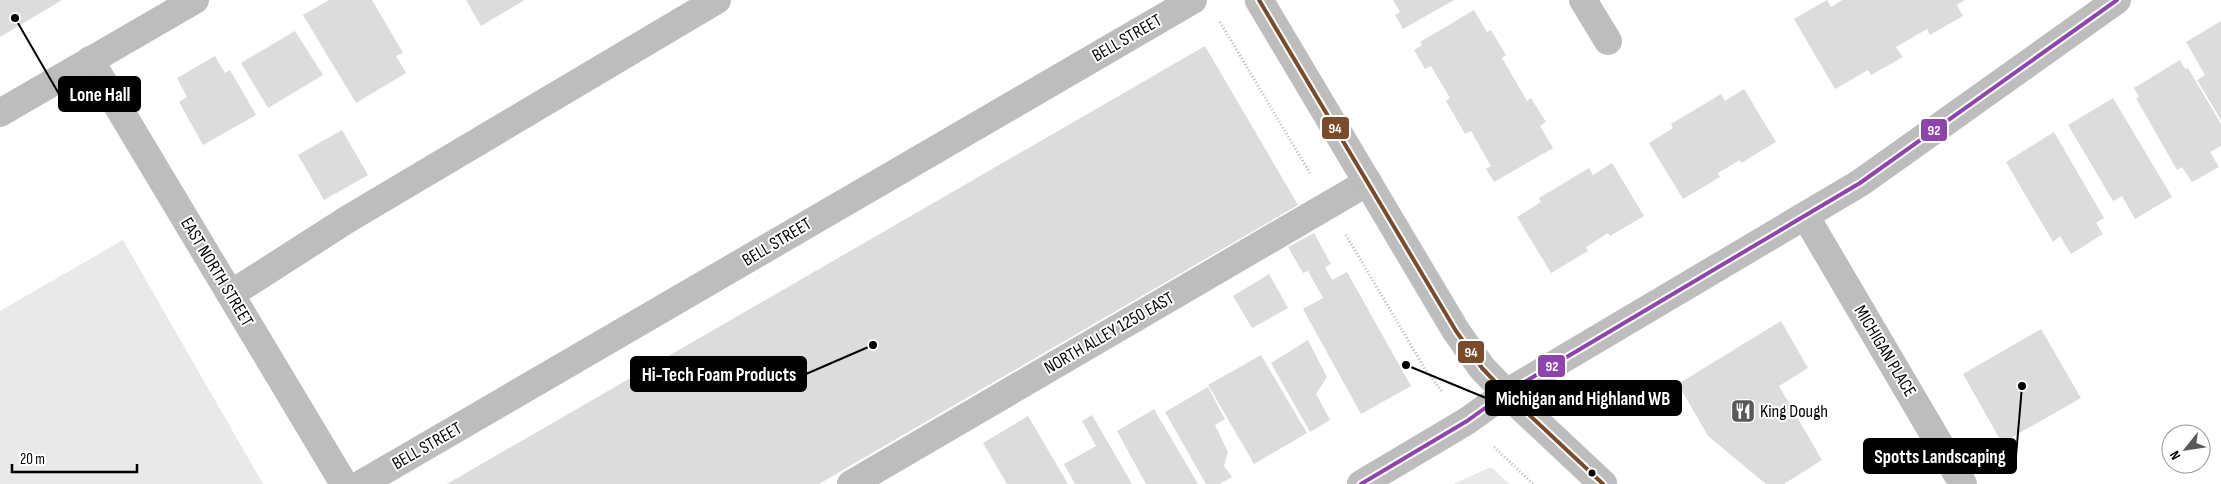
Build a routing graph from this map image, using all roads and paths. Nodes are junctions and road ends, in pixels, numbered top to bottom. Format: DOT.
graph roads {
  1 [pos="195,0"];
  2 [pos="717,0"];
  3 [pos="1193,0"];
  4 [pos="1259,0"];
  5 [pos="1583,0"];
  6 [pos="2109,2"];
  7 [pos="1608,41"];
  8 [pos="90,60"];
  9 [pos="0,113"];
  10 [pos="1368,182"];
  11 [pos="1806,217"];
  12 [pos="230,294"];
  13 [pos="1506,393"];
  14 [pos="1467,421"];
  15 [pos="344,484"];
  16 [pos="361,484"];
  17 [pos="851,484"];
  18 [pos="1361,484"];
  19 [pos="1533,484"];
  20 [pos="1603,484"];
  21 [pos="1963,484"];
  1 -- 8 [label="street"];
  2 -- 12 [label="street"];
  3 -- 16 [label="street, BELL STREET"];
  4 -- 10 [label="street"];
  5 -- 7 [label="street"];
  6 -- 11 [label="street"];
  8 -- 9 [label="street"];
  8 -- 12 [label="street, EAST NORTH STREET"];
  10 -- 13 [label="street"];
  10 -- 17 [label="street, NORTH ALLEY 1250 EAST"];
  11 -- 13 [label="street"];
  11 -- 21 [label="street, MICHIGAN PLACE"];
  12 -- 15 [label="street, EAST NORTH STREET"];
  13 -- 14 [label="street"];
  13 -- 20 [label="street"];
  14 -- 18 [label="street"];
  14 -- 19 [label="path"];
}
